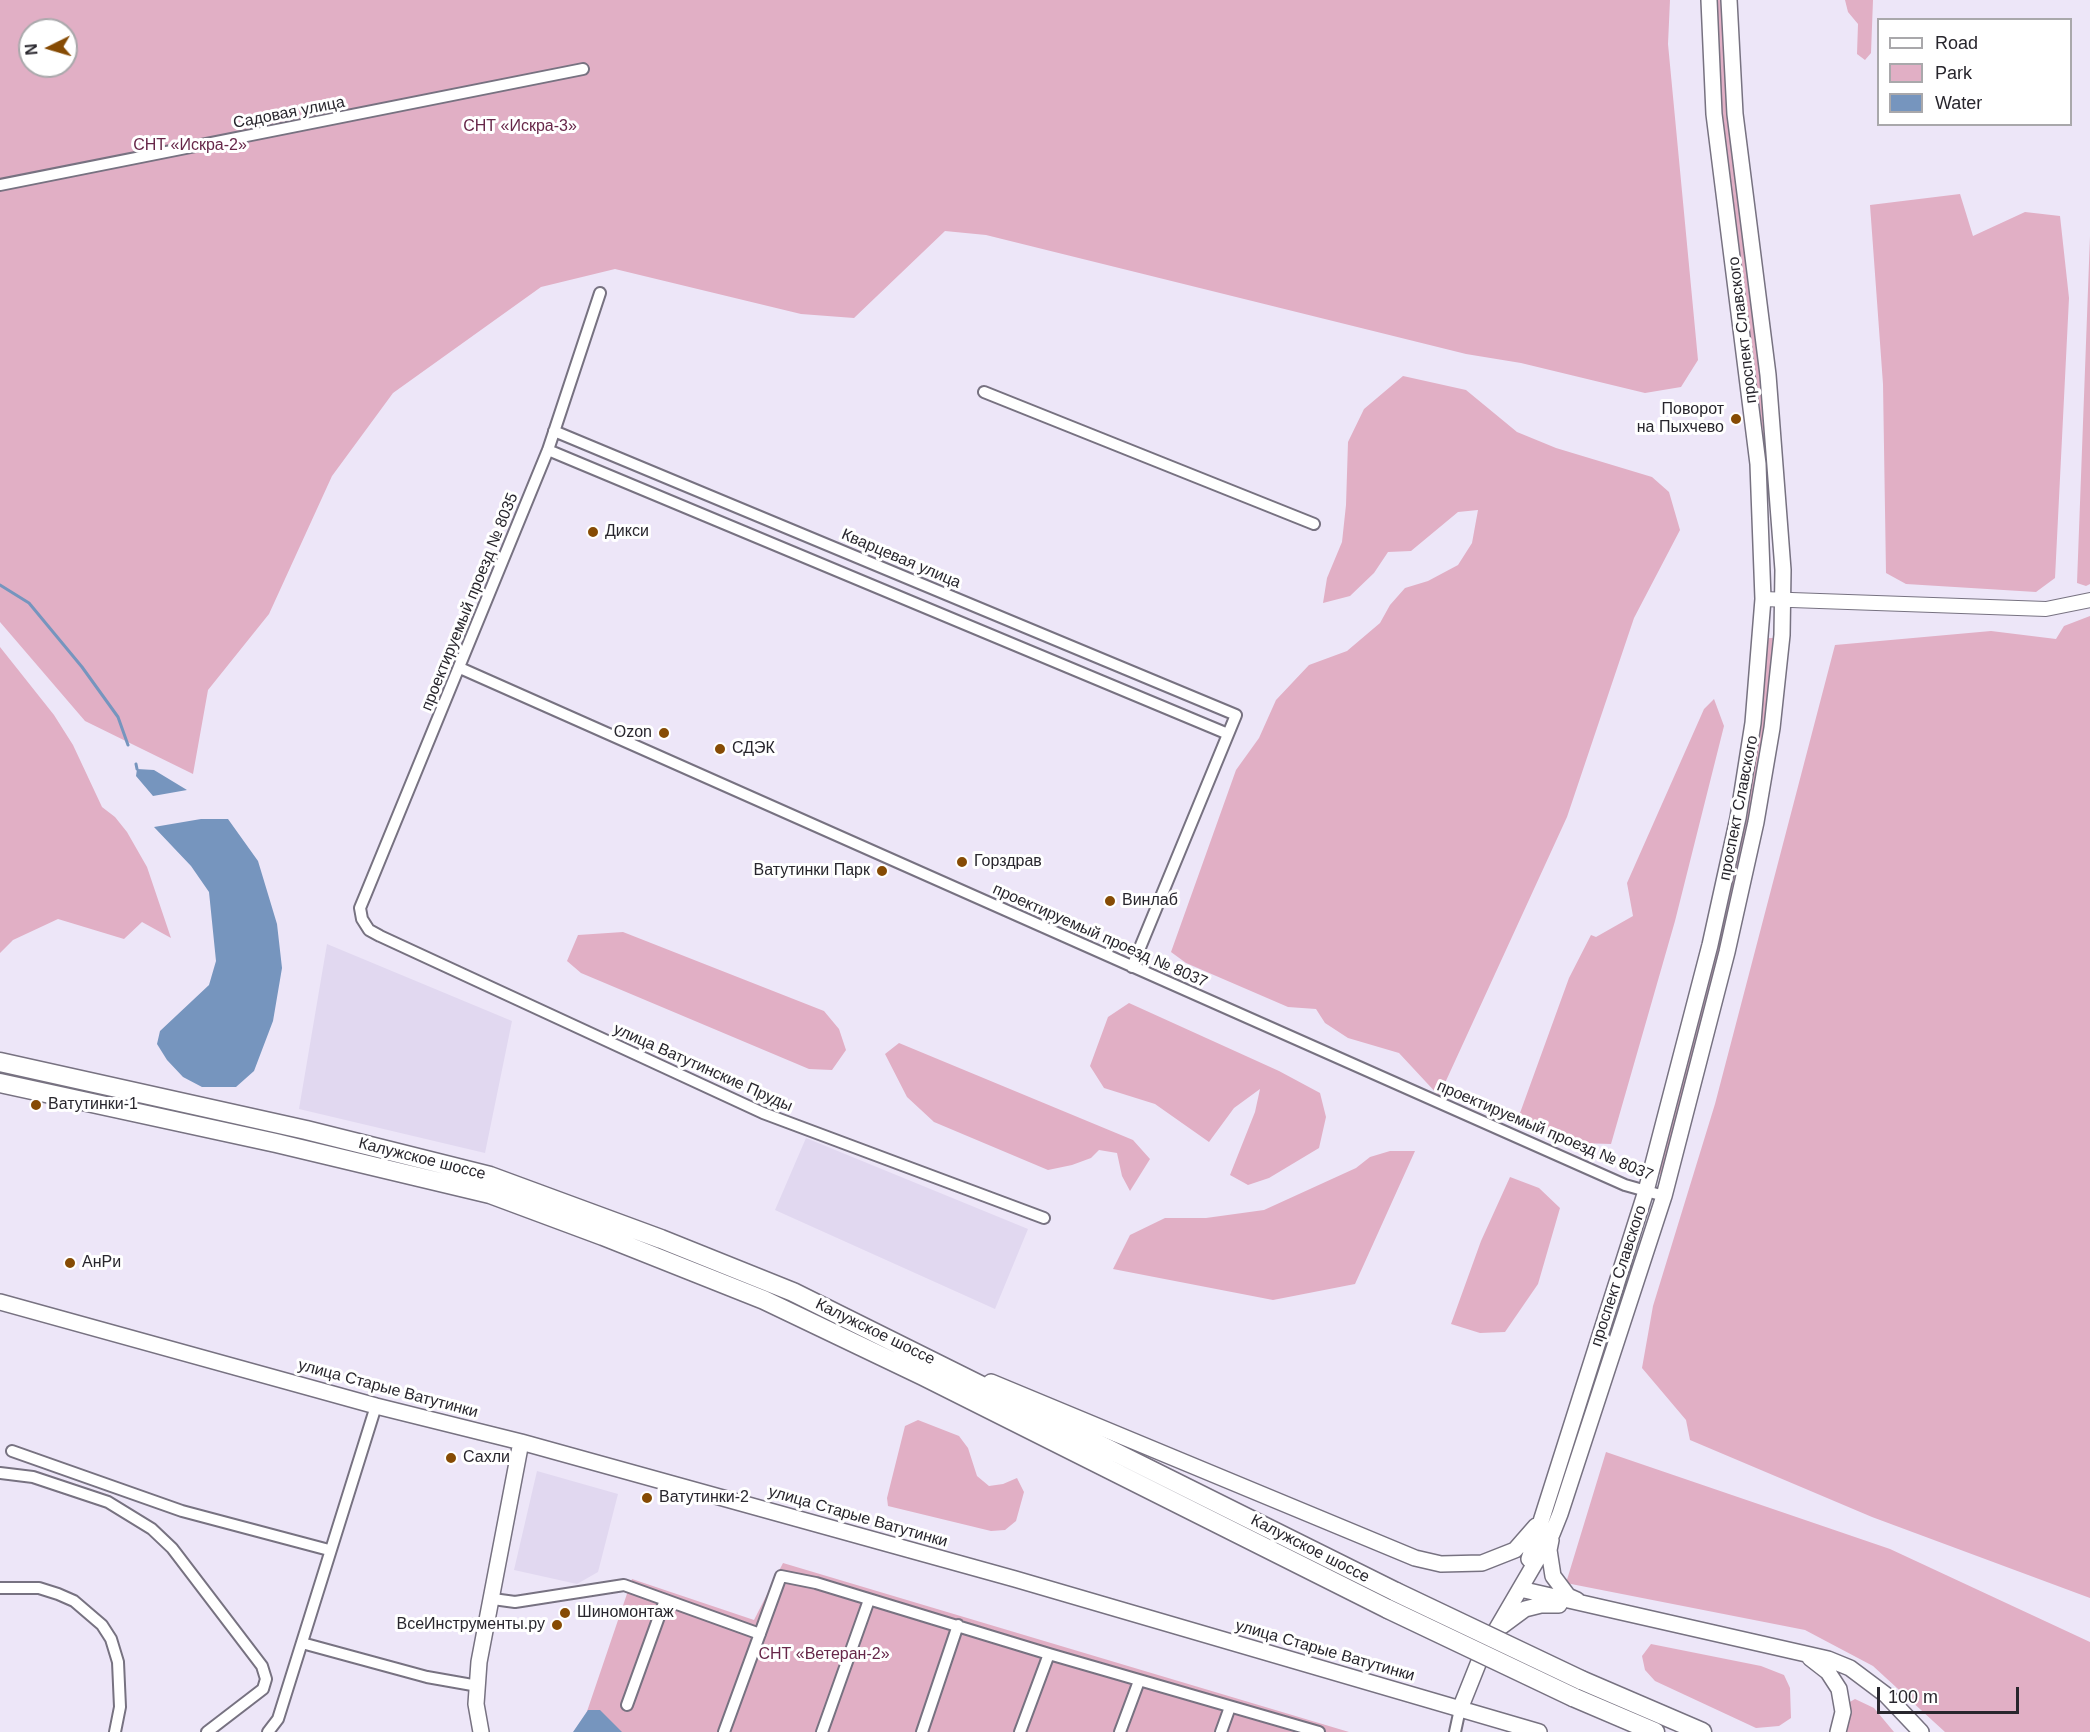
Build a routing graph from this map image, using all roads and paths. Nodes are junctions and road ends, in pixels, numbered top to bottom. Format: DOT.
graph roads {
  1 [pos="1709,0"];
  2 [pos="1729,0"];
  3 [pos="583,69"];
  4 [pos="0,185"];
  5 [pos="600,293"];
  6 [pos="984,392"];
  7 [pos="554,432"];
  8 [pos="548,450"];
  9 [pos="1314,524"];
  10 [pos="1783,570"];
  11 [pos="1762,599"];
  12 [pos="1784,599"];
  13 [pos="2090,600"];
  14 [pos="1816,601"];
  15 [pos="1782,635"];
  16 [pos="460,668"];
  17 [pos="1228,734"];
  18 [pos="362,919"];
  19 [pos="1132,967"];
  20 [pos="0,1062"];
  21 [pos="0,1083"];
  22 [pos="1646,1191"];
  23 [pos="1664,1197"];
  24 [pos="1044,1218"];
  25 [pos="0,1302"];
  26 [pos="932,1360"];
  27 [pos="376,1406"];
  28 [pos="521,1442"];
  29 [pos="12,1451"];
  30 [pos="0,1473"];
  31 [pos="1543,1517"];
  32 [pos="1552,1534"];
  33 [pos="329,1550"];
  34 [pos="0,1588"];
  35 [pos="1520,1589"];
  36 [pos="493,1599"];
  37 [pos="665,1600"];
  38 [pos="868,1600"];
  39 [pos="1591,1606"];
  40 [pos="958,1625"];
  41 [pos="760,1634"];
  42 [pos="1494,1635"];
  43 [pos="302,1643"];
  44 [pos="1049,1654"];
  45 [pos="1805,1655"];
  46 [pos="1139,1681"];
  47 [pos="478,1686"];
  48 [pos="627,1705"];
  49 [pos="1230,1707"];
  50 [pos="1460,1709"];
  51 [pos="115,1732"];
  52 [pos="207,1732"];
  53 [pos="268,1732"];
  54 [pos="481,1732"];
  55 [pos="724,1732"];
  56 [pos="822,1732"];
  57 [pos="922,1732"];
  58 [pos="1020,1732"];
  59 [pos="1120,1732"];
  60 [pos="1221,1732"];
  61 [pos="1318,1732"];
  62 [pos="1455,1732"];
  63 [pos="1539,1732"];
  64 [pos="1655,1732"];
  65 [pos="1701,1732"];
  66 [pos="1838,1732"];
  67 [pos="1921,1732"];
  1 -- 11 [label="main road, проспект Славского"];
  2 -- 10 [label="main road, проспект Славского"];
  3 -- 4 [label="street, Садовая улица"];
  5 -- 7 [label="street, проектируемый проезд № 8035"];
  6 -- 9 [label="street"];
  7 -- 8 [label="street, проектируемый проезд № 8035"];
  7 -- 17 [label="street, Кварцевая улица"];
  8 -- 16 [label="street, проектируемый проезд № 8035"];
  8 -- 17 [label="street"];
  10 -- 12 [label="main road, проспект Славского"];
  10 -- 14 [label="street"];
  11 -- 12 [label="street"];
  11 -- 22 [label="main road, проспект Славского"];
  12 -- 14 [label="street"];
  12 -- 15 [label="main road, проспект Славского"];
  13 -- 14 [label="street"];
  14 -- 15 [label="street"];
  15 -- 23 [label="main road, проспект Славского"];
  16 -- 18 [label="street, проектируемый проезд № 8035"];
  16 -- 19 [label="street, проектируемый проезд № 8037"];
  17 -- 19 [label="street"];
  18 -- 24 [label="street, улица Ватутинские Пруды"];
  19 -- 22 [label="street, проектируемый проезд № 8037"];
  20 -- 26 [label="highway, Калужское шоссе"];
  21 -- 64 [label="highway, Калужское шоссе, bridge"];
  22 -- 23 [label="street, проектируемый проезд № 8037"];
  22 -- 31 [label="main road, проспект Славского"];
  23 -- 32 [label="main road, проспект Славского"];
  25 -- 27 [label="main road, улица Старые Ватутинки"];
  26 -- 31 [label="main road"];
  26 -- 65 [label="highway, Калужское шоссе, bridge"];
  27 -- 28 [label="main road, улица Старые Ватутинки"];
  27 -- 33 [label="street"];
  28 -- 36 [label="main road"];
  28 -- 50 [label="main road, улица Старые Ватутинки"];
  29 -- 33 [label="street"];
  30 -- 52 [label="street"];
  31 -- 35 [label="main road, проспект Славского"];
  32 -- 35 [label="main road, проспект Славского"];
  32 -- 39 [label="main road"];
  33 -- 43 [label="street"];
  34 -- 51 [label="street"];
  35 -- 39 [label="main road"];
  35 -- 42 [label="main road, проспект Славского"];
  36 -- 37 [label="street"];
  36 -- 47 [label="main road"];
  37 -- 41 [label="street"];
  37 -- 48 [label="street"];
  38 -- 40 [label="street"];
  38 -- 41 [label="street"];
  38 -- 56 [label="street"];
  39 -- 42 [label="main road"];
  39 -- 45 [label="main road"];
  40 -- 44 [label="street"];
  40 -- 57 [label="street"];
  41 -- 55 [label="street"];
  42 -- 50 [label="main road, проспект Славского"];
  43 -- 47 [label="street"];
  43 -- 53 [label="street"];
  44 -- 46 [label="street"];
  44 -- 58 [label="street"];
  45 -- 66 [label="main road"];
  45 -- 67 [label="main road"];
  46 -- 49 [label="street"];
  46 -- 59 [label="street"];
  47 -- 54 [label="main road"];
  49 -- 60 [label="street"];
  49 -- 61 [label="street"];
  50 -- 62 [label="street"];
  50 -- 63 [label="main road"];
}
